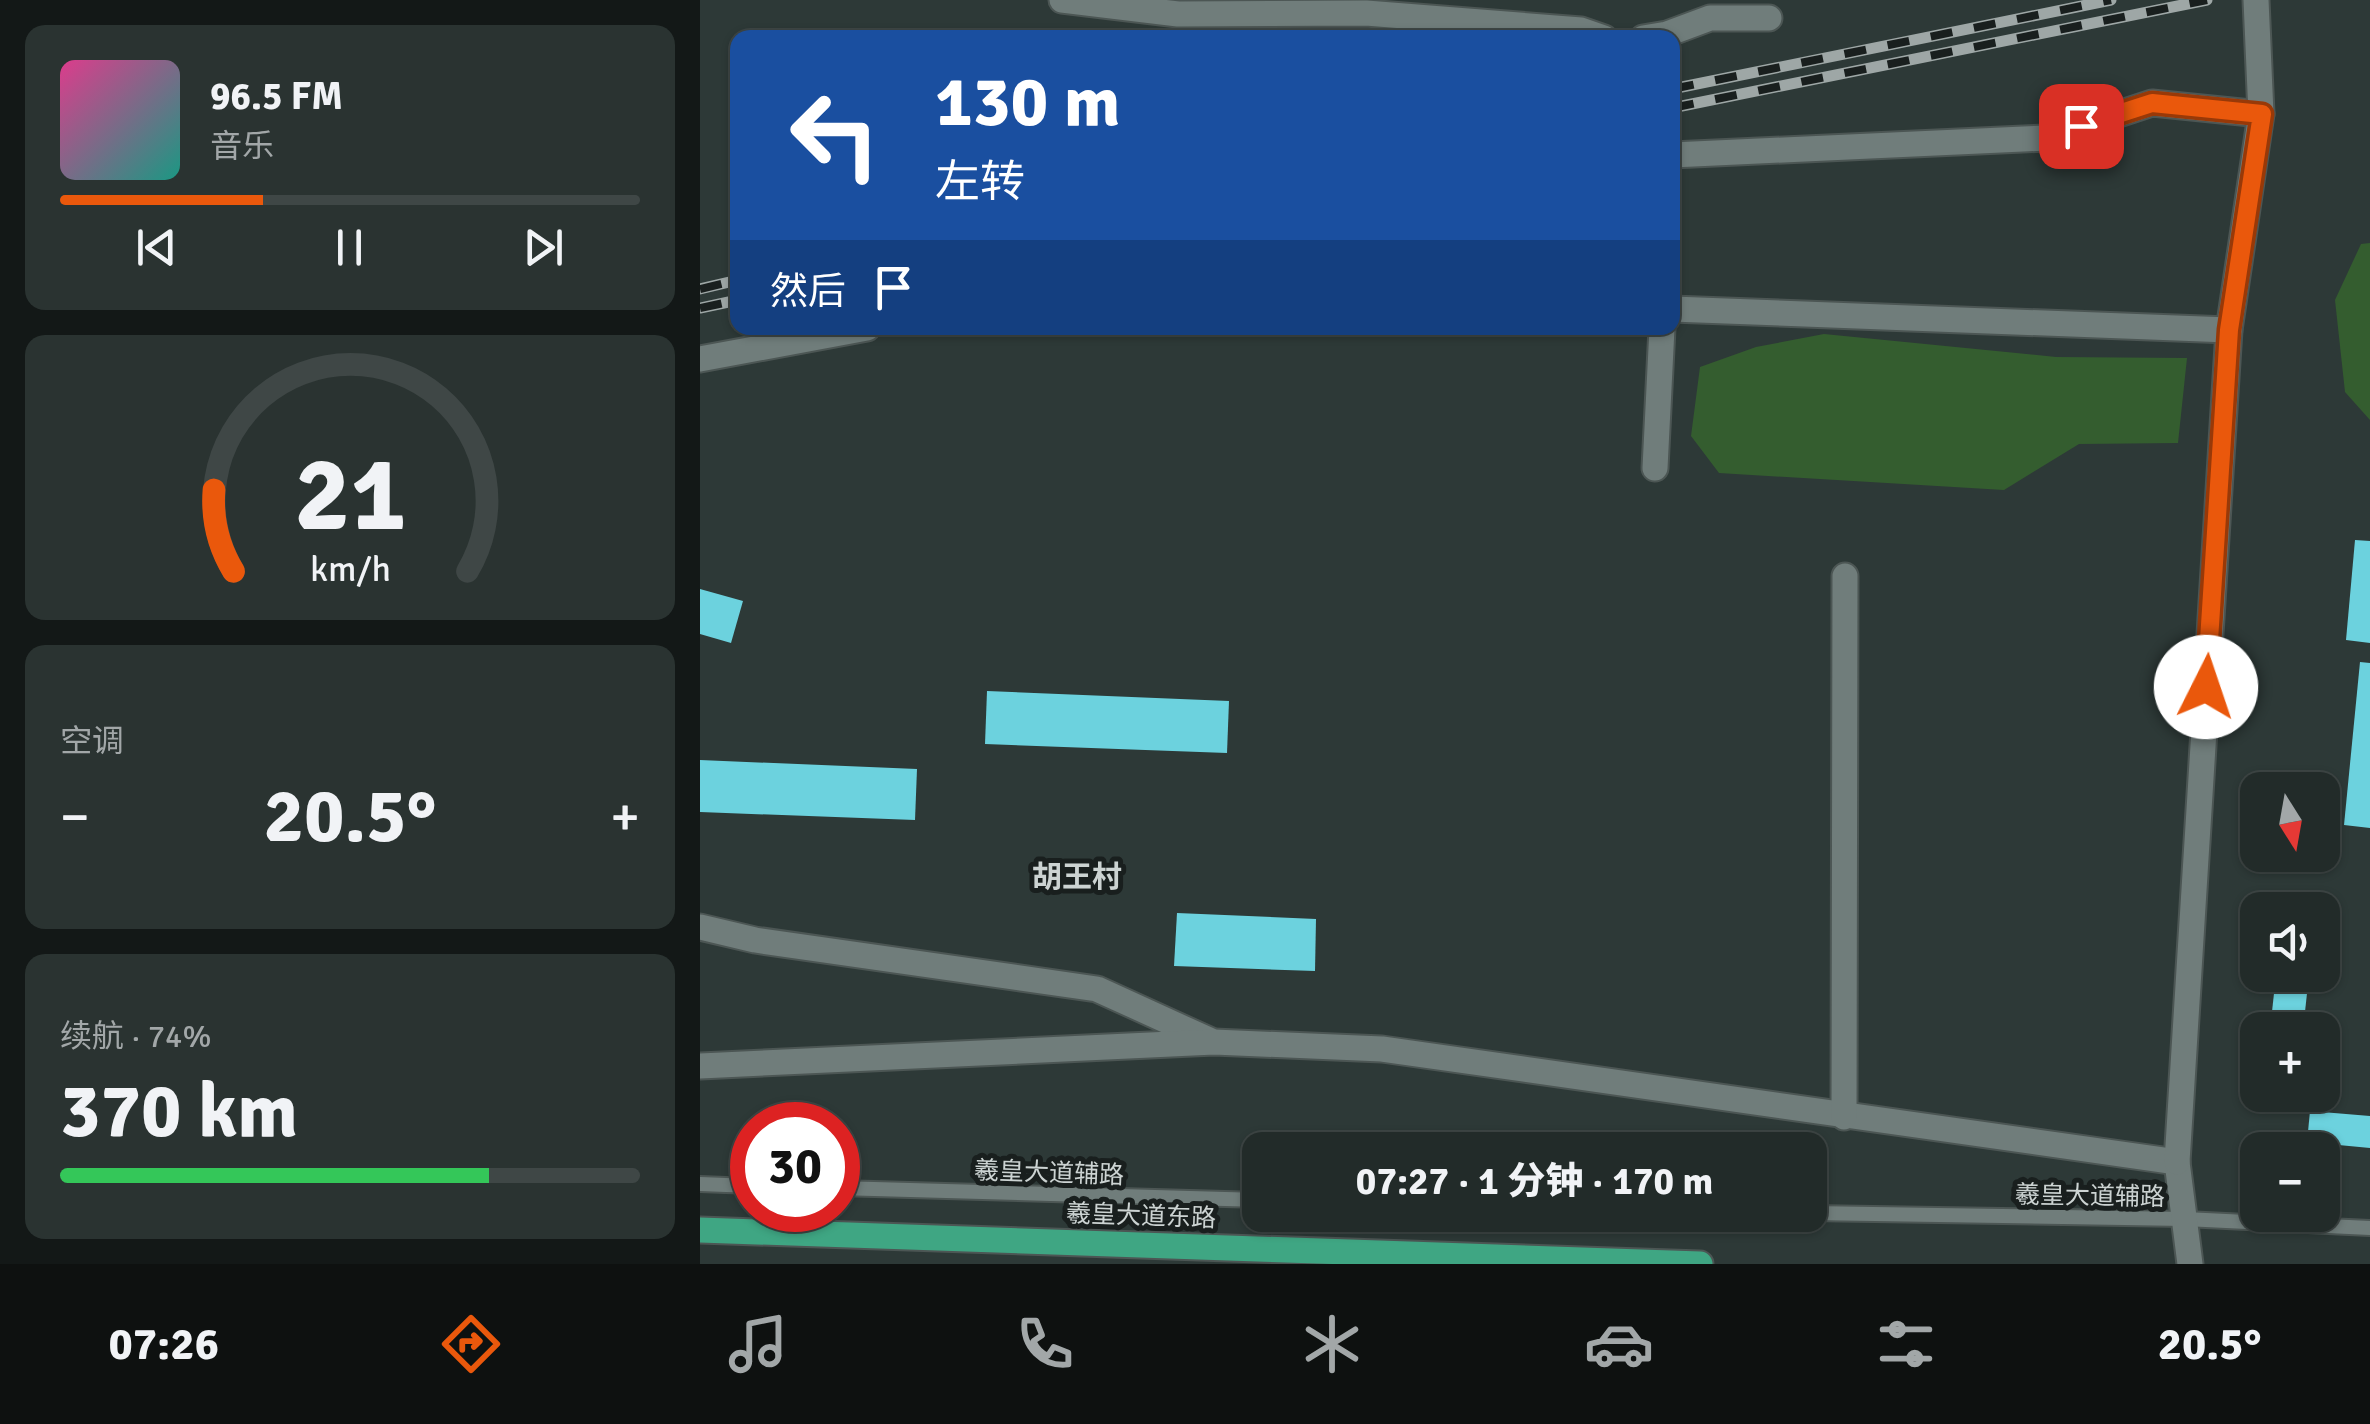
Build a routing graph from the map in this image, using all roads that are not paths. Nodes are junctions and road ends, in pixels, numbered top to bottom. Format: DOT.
graph roads {
  1 [pos="1062,0"];
  2 [pos="2256,0"];
  3 [pos="1769,18"];
  4 [pos="1510,30"];
  5 [pos="1678,30"];
  6 [pos="2262,114"];
  7 [pos="1680,155"];
  8 [pos="1680,309"];
  9 [pos="2229,330"];
  10 [pos="831,335"];
  11 [pos="1662,335"];
  12 [pos="700,360"];
  13 [pos="1655,468"];
  14 [pos="1845,576"];
  15 [pos="700,926"];
  16 [pos="1214,1042"];
  17 [pos="700,1066"];
  18 [pos="1844,1117"];
  19 [pos="2177,1162"];
  20 [pos="700,1184"];
  21 [pos="730,1185"];
  22 [pos="860,1189"];
  23 [pos="1242,1199"];
  24 [pos="1827,1214"];
  25 [pos="2185,1219"];
  26 [pos="2370,1228"];
  27 [pos="700,1230"];
  28 [pos="1700,1264"];
  29 [pos="2190,1264"];
  1 -- 4 [label="street"];
  2 -- 6 [label="street"];
  3 -- 5 [label="street"];
  6 -- 7 [label="street"];
  6 -- 9 [label="street"];
  8 -- 9 [label="street"];
  9 -- 19 [label="street"];
  10 -- 12 [label="street"];
  11 -- 13 [label="street"];
  14 -- 18 [label="street"];
  15 -- 16 [label="street"];
  16 -- 17 [label="street"];
  16 -- 18 [label="street"];
  18 -- 19 [label="street"];
  19 -- 25 [label="street"];
  20 -- 21 [label="lane"];
  22 -- 23 [label="lane, 羲皇大道辅路"];
  24 -- 25 [label="lane, 羲皇大道辅路"];
  25 -- 26 [label="lane, 羲皇大道辅路"];
  25 -- 29 [label="street"];
  27 -- 28 [label="main road, 羲皇大道东路"];
}
